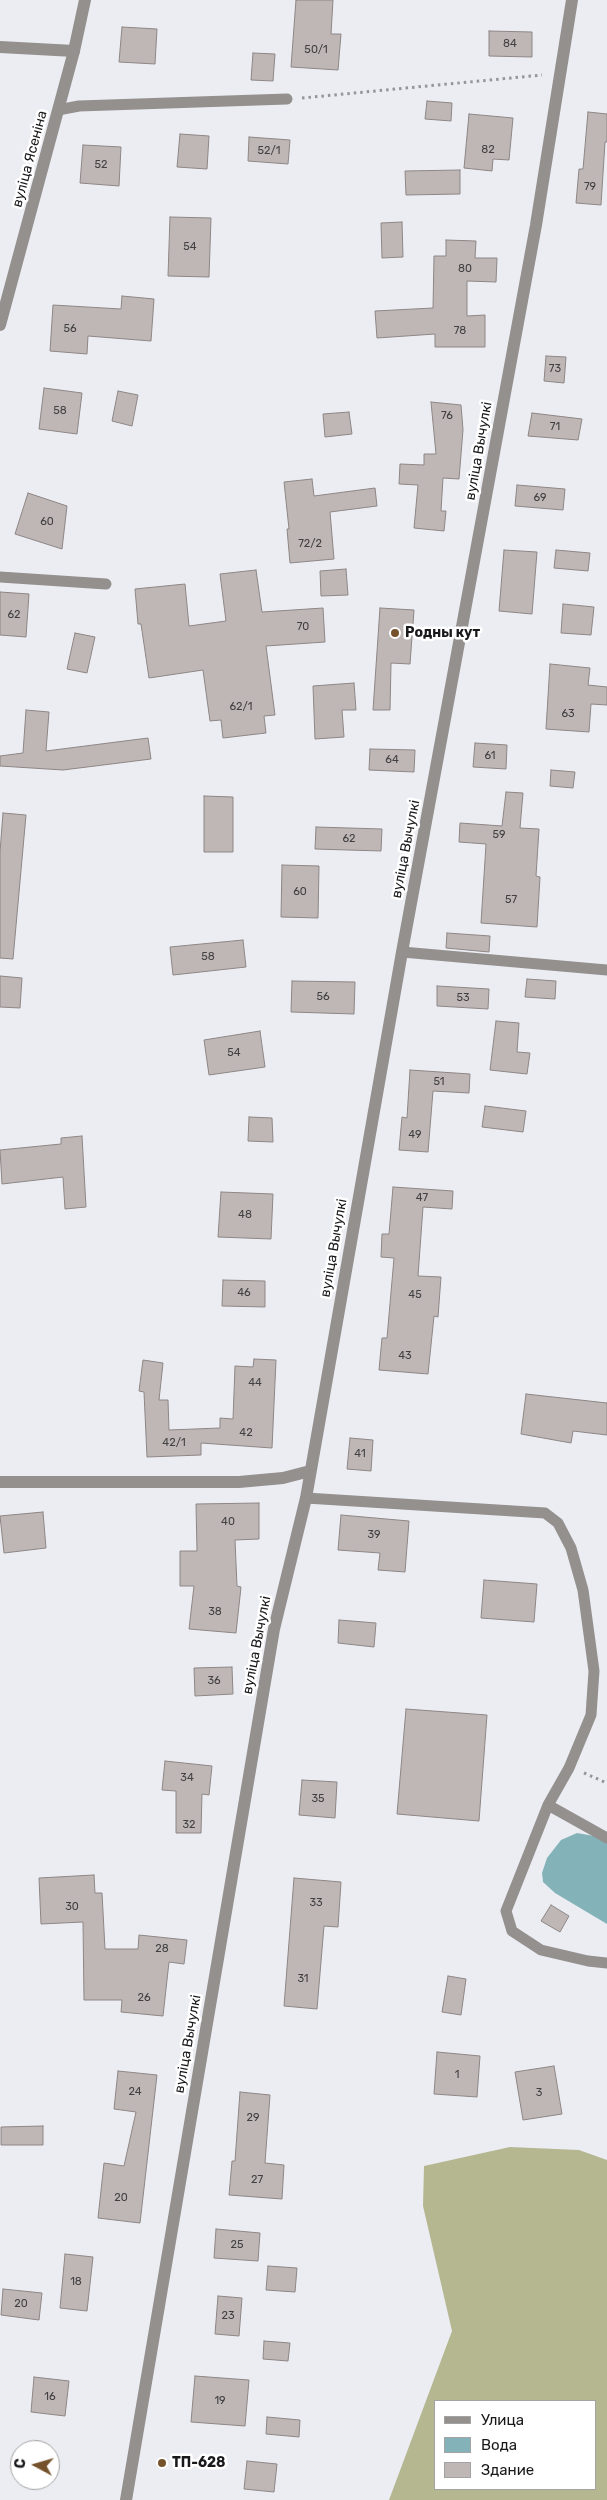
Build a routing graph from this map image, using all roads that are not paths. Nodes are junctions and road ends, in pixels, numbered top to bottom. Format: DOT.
graph roads {
  1 [pos="85,0"];
  2 [pos="572,0"];
  3 [pos="0,47"];
  4 [pos="74,52"];
  5 [pos="287,99"];
  6 [pos="58,110"];
  7 [pos="5,291"];
  8 [pos="0,325"];
  9 [pos="0,577"];
  10 [pos="106,584"];
  11 [pos="402,952"];
  12 [pos="607,970"];
  13 [pos="310,1471"];
  14 [pos="0,1482"];
  15 [pos="306,1498"];
  16 [pos="548,1805"];
  17 [pos="607,1838"];
  18 [pos="607,1963"];
  19 [pos="126,2500"];
  1 -- 4 [label="street, вуліца Ясеніна"];
  2 -- 11 [label="street, вуліца Вычулкі"];
  3 -- 4 [label="street"];
  4 -- 6 [label="street, вуліца Ясеніна"];
  5 -- 6 [label="lane"];
  6 -- 7 [label="street, вуліца Ясеніна"];
  7 -- 8 [label="street, вуліца Ясеніна"];
  9 -- 10 [label="lane"];
  11 -- 12 [label="lane"];
  11 -- 13 [label="street, вуліца Вычулкі"];
  13 -- 14 [label="street"];
  13 -- 15 [label="street, вуліца Вычулкі"];
  15 -- 16 [label="lane"];
  15 -- 19 [label="street, вуліца Вычулкі"];
  16 -- 17 [label="lane"];
  16 -- 18 [label="lane"];
}
